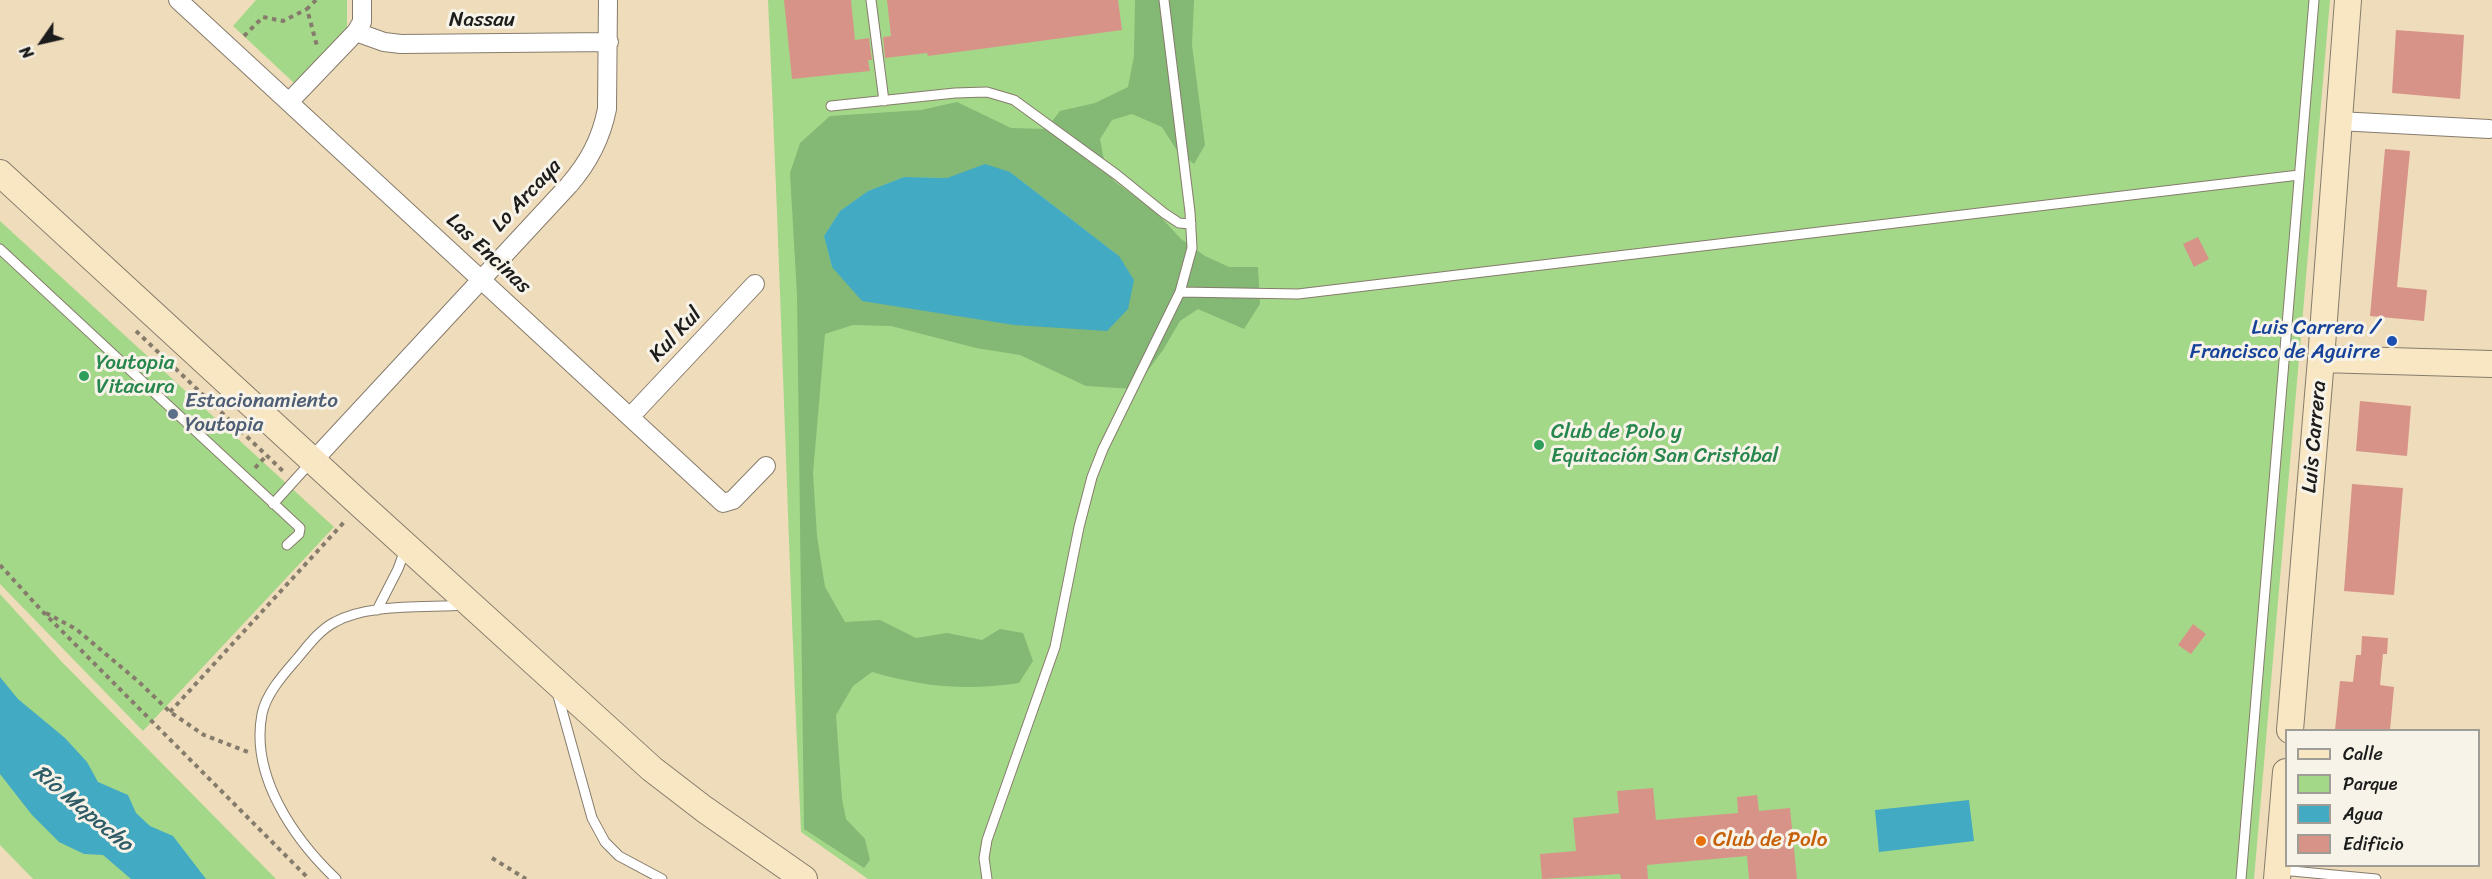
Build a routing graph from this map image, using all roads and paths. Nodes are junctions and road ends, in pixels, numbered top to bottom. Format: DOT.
graph roads {
  1 [pos="178,0"];
  2 [pos="316,0"];
  3 [pos="362,0"];
  4 [pos="608,0"];
  5 [pos="871,0"];
  6 [pos="1164,0"];
  7 [pos="2314,0"];
  8 [pos="2348,0"];
  9 [pos="307,9"];
  10 [pos="356,32"];
  11 [pos="609,42"];
  12 [pos="231,49"];
  13 [pos="322,67"];
  14 [pos="884,101"];
  15 [pos="289,102"];
  16 [pos="831,106"];
  17 [pos="2338,121"];
  18 [pos="2489,129"];
  19 [pos="0,173"];
  20 [pos="2299,175"];
  21 [pos="1191,224"];
  22 [pos="0,249"];
  23 [pos="481,279"];
  24 [pos="755,284"];
  25 [pos="1180,292"];
  26 [pos="129,325"];
  27 [pos="2322,359"];
  28 [pos="2492,364"];
  29 [pos="630,417"];
  30 [pos="313,461"];
  31 [pos="766,466"];
  32 [pos="294,482"];
  33 [pos="273,504"];
  34 [pos="361,505"];
  35 [pos="287,545"];
  36 [pos="406,546"];
  37 [pos="0,565"];
  38 [pos="471,605"];
  39 [pos="377,610"];
  40 [pos="42,611"];
  41 [pos="554,681"];
  42 [pos="170,712"];
  43 [pos="2290,729"];
  44 [pos="262,758"];
  45 [pos="2285,785"];
  46 [pos="492,858"];
  47 [pos="2278,875"];
  48 [pos="309,879"];
  49 [pos="336,879"];
  50 [pos="526,879"];
  51 [pos="662,879"];
  52 [pos="804,879"];
  53 [pos="987,879"];
  54 [pos="2241,879"];
  55 [pos="2376,879"];
  1 -- 12 [label="street, Las Encinas"];
  2 -- 9 [label="path"];
  3 -- 10 [label="street"];
  4 -- 11 [label="street, Lo Arcaya"];
  5 -- 14 [label="lane"];
  6 -- 21 [label="lane"];
  7 -- 20 [label="lane"];
  8 -- 17 [label="main road, Luis Carrera"];
  9 -- 12 [label="path"];
  9 -- 13 [label="path"];
  10 -- 11 [label="street, Nassau"];
  10 -- 13 [label="street"];
  11 -- 23 [label="street, Lo Arcaya"];
  12 -- 15 [label="street, Las Encinas"];
  13 -- 15 [label="street"];
  14 -- 16 [label="lane"];
  14 -- 21 [label="lane"];
  15 -- 23 [label="street, Las Encinas"];
  17 -- 18 [label="street"];
  17 -- 27 [label="main road, Luis Carrera"];
  19 -- 30 [label="main road"];
  20 -- 25 [label="lane"];
  20 -- 54 [label="lane"];
  21 -- 25 [label="lane"];
  22 -- 33 [label="lane"];
  23 -- 29 [label="street, Las Encinas"];
  23 -- 30 [label="street, Lo Arcaya"];
  24 -- 29 [label="street, Kul Kul"];
  25 -- 53 [label="lane"];
  26 -- 32 [label="path"];
  27 -- 28 [label="main road"];
  27 -- 43 [label="main road, Luis Carrera"];
  29 -- 31 [label="street, Las Encinas"];
  30 -- 32 [label="lane"];
  30 -- 34 [label="main road"];
  32 -- 33 [label="lane"];
  33 -- 35 [label="lane"];
  34 -- 36 [label="main road"];
  34 -- 42 [label="path"];
  36 -- 38 [label="main road"];
  36 -- 39 [label="lane"];
  37 -- 40 [label="path"];
  38 -- 39 [label="lane"];
  38 -- 41 [label="main road"];
  39 -- 44 [label="lane"];
  40 -- 42 [label="path"];
  40 -- 48 [label="path"];
  41 -- 51 [label="lane"];
  41 -- 52 [label="main road"];
  42 -- 44 [label="path"];
  44 -- 49 [label="lane"];
  45 -- 47 [label="main road"];
  46 -- 50 [label="path"];
  47 -- 55 [label="lane"];
}
